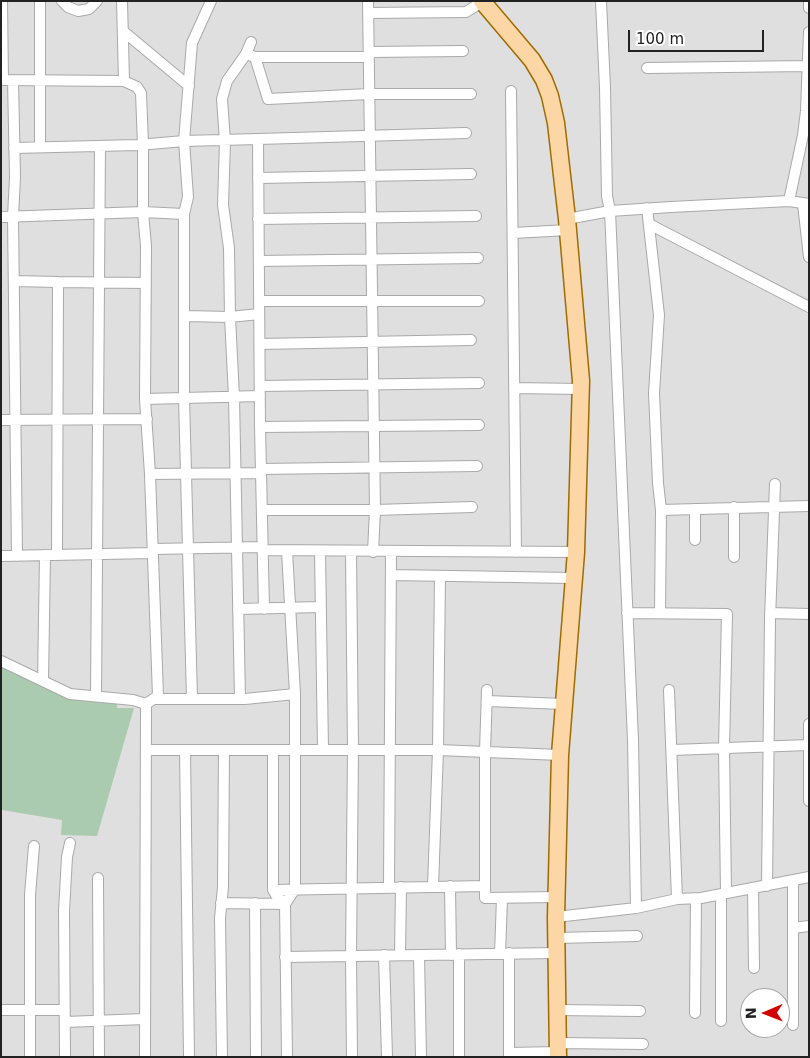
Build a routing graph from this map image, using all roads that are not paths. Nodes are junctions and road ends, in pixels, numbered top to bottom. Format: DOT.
graph roads {
  1 [pos="2,1"];
  2 [pos="40,1"];
  3 [pos="62,1"];
  4 [pos="97,1"];
  5 [pos="122,1"];
  6 [pos="211,1"];
  7 [pos="368,1"];
  8 [pos="482,1"];
  9 [pos="601,1"];
  10 [pos="809,1"];
  11 [pos="809,8"];
  12 [pos="368,13"];
  13 [pos="123,31"];
  14 [pos="809,32"];
  15 [pos="251,42"];
  16 [pos="463,51"];
  17 [pos="369,54"];
  18 [pos="251,56"];
  19 [pos="808,66"];
  20 [pos="647,68"];
  21 [pos="40,79"];
  22 [pos="6,80"];
  23 [pos="124,81"];
  24 [pos="188,86"];
  25 [pos="511,91"];
  26 [pos="369,94"];
  27 [pos="471,94"];
  28 [pos="806,131"];
  29 [pos="466,134"];
  30 [pos="370,135"];
  31 [pos="258,139"];
  32 [pos="184,141"];
  33 [pos="224,141"];
  34 [pos="143,145"];
  35 [pos="100,146"];
  36 [pos="40,147"];
  37 [pos="14,148"];
  38 [pos="470,174"];
  39 [pos="370,175"];
  40 [pos="258,178"];
  41 [pos="789,201"];
  42 [pos="806,204"];
  43 [pos="647,208"];
  44 [pos="610,211"];
  45 [pos="143,212"];
  46 [pos="99,214"];
  47 [pos="184,214"];
  48 [pos="476,216"];
  49 [pos="1,217"];
  50 [pos="13,217"];
  51 [pos="258,219"];
  52 [pos="371,219"];
  53 [pos="568,224"];
  54 [pos="649,224"];
  55 [pos="512,233"];
  56 [pos="809,257"];
  57 [pos="478,258"];
  58 [pos="372,260"];
  59 [pos="258,261"];
  60 [pos="14,281"];
  61 [pos="58,282"];
  62 [pos="100,282"];
  63 [pos="146,283"];
  64 [pos="372,301"];
  65 [pos="479,301"];
  66 [pos="259,302"];
  67 [pos="809,308"];
  68 [pos="259,314"];
  69 [pos="185,316"];
  70 [pos="230,317"];
  71 [pos="472,340"];
  72 [pos="373,342"];
  73 [pos="260,344"];
  74 [pos="479,383"];
  75 [pos="373,384"];
  76 [pos="260,386"];
  77 [pos="514,388"];
  78 [pos="581,389"];
  79 [pos="260,396"];
  80 [pos="234,397"];
  81 [pos="184,398"];
  82 [pos="145,399"];
  83 [pos="147,419"];
  84 [pos="1,420"];
  85 [pos="15,420"];
  86 [pos="56,420"];
  87 [pos="99,420"];
  88 [pos="479,424"];
  89 [pos="374,426"];
  90 [pos="260,427"];
  91 [pos="477,466"];
  92 [pos="374,468"];
  93 [pos="261,471"];
  94 [pos="150,474"];
  95 [pos="187,474"];
  96 [pos="235,474"];
  97 [pos="775,484"];
  98 [pos="774,506"];
  99 [pos="809,506"];
  100 [pos="472,507"];
  101 [pos="734,508"];
  102 [pos="695,509"];
  103 [pos="262,510"];
  104 [pos="375,510"];
  105 [pos="662,510"];
  106 [pos="695,540"];
  107 [pos="189,547"];
  108 [pos="237,547"];
  109 [pos="262,548"];
  110 [pos="288,550"];
  111 [pos="153,551"];
  112 [pos="320,552"];
  113 [pos="350,552"];
  114 [pos="373,552"];
  115 [pos="391,552"];
  116 [pos="516,552"];
  117 [pos="576,552"];
  118 [pos="56,554"];
  119 [pos="98,554"];
  120 [pos="45,555"];
  121 [pos="1,556"];
  122 [pos="17,556"];
  123 [pos="734,558"];
  124 [pos="391,575"];
  125 [pos="440,576"];
  126 [pos="573,578"];
  127 [pos="320,607"];
  128 [pos="290,608"];
  129 [pos="238,609"];
  130 [pos="264,609"];
  131 [pos="627,613"];
  132 [pos="660,614"];
  133 [pos="770,614"];
  134 [pos="809,614"];
  135 [pos="1,661"];
  136 [pos="43,682"];
  137 [pos="487,690"];
  138 [pos="669,690"];
  139 [pos="295,694"];
  140 [pos="96,696"];
  141 [pos="240,699"];
  142 [pos="192,700"];
  143 [pos="486,701"];
  144 [pos="150,702"];
  145 [pos="564,704"];
  146 [pos="809,724"];
  147 [pos="808,745"];
  148 [pos="768,747"];
  149 [pos="724,748"];
  150 [pos="146,750"];
  151 [pos="185,750"];
  152 [pos="224,750"];
  153 [pos="273,750"];
  154 [pos="295,750"];
  155 [pos="323,750"];
  156 [pos="353,750"];
  157 [pos="390,750"];
  158 [pos="438,750"];
  159 [pos="672,750"];
  160 [pos="485,752"];
  161 [pos="560,754"];
  162 [pos="809,801"];
  163 [pos="70,843"];
  164 [pos="34,846"];
  165 [pos="809,877"];
  166 [pos="98,878"];
  167 [pos="792,881"];
  168 [pos="433,886"];
  169 [pos="450,886"];
  170 [pos="485,886"];
  171 [pos="767,886"];
  172 [pos="352,887"];
  173 [pos="389,887"];
  174 [pos="401,887"];
  175 [pos="753,888"];
  176 [pos="295,889"];
  177 [pos="273,890"];
  178 [pos="724,894"];
  179 [pos="557,897"];
  180 [pos="502,898"];
  181 [pos="696,898"];
  182 [pos="677,899"];
  183 [pos="255,902"];
  184 [pos="221,903"];
  185 [pos="285,904"];
  186 [pos="636,908"];
  187 [pos="556,917"];
  188 [pos="809,926"];
  189 [pos="793,928"];
  190 [pos="636,936"];
  191 [pos="556,946"];
  192 [pos="504,953"];
  193 [pos="455,954"];
  194 [pos="384,955"];
  195 [pos="400,955"];
  196 [pos="419,955"];
  197 [pos="351,956"];
  198 [pos="285,957"];
  199 [pos="754,968"];
  200 [pos="1,1010"];
  201 [pos="30,1010"];
  202 [pos="65,1010"];
  203 [pos="557,1010"];
  204 [pos="640,1011"];
  205 [pos="695,1013"];
  206 [pos="145,1019"];
  207 [pos="99,1020"];
  208 [pos="721,1021"];
  209 [pos="65,1022"];
  210 [pos="793,1025"];
  211 [pos="643,1044"];
  212 [pos="558,1051"];
  213 [pos="509,1055"];
  214 [pos="30,1057"];
  215 [pos="65,1057"];
  216 [pos="99,1057"];
  217 [pos="145,1057"];
  218 [pos="188,1057"];
  219 [pos="222,1057"];
  220 [pos="256,1057"];
  221 [pos="287,1057"];
  222 [pos="352,1057"];
  223 [pos="387,1057"];
  224 [pos="421,1057"];
  225 [pos="459,1057"];
  1 -- 22 [label="street"];
  2 -- 21 [label="street"];
  3 -- 4 [label="street"];
  5 -- 13 [label="street"];
  6 -- 24 [label="street"];
  7 -- 12 [label="street"];
  8 -- 12 [label="street"];
  8 -- 53 [label="main road"];
  9 -- 44 [label="street"];
  10 -- 11 [label="street"];
  12 -- 17 [label="street"];
  13 -- 23 [label="street"];
  13 -- 24 [label="street"];
  14 -- 19 [label="street"];
  15 -- 18 [label="street"];
  16 -- 17 [label="street"];
  17 -- 18 [label="street"];
  17 -- 26 [label="street"];
  18 -- 26 [label="street"];
  18 -- 33 [label="street"];
  19 -- 20 [label="street"];
  19 -- 28 [label="street"];
  21 -- 22 [label="street"];
  21 -- 23 [label="street"];
  21 -- 36 [label="street"];
  22 -- 37 [label="street"];
  23 -- 34 [label="street"];
  24 -- 32 [label="street"];
  25 -- 55 [label="street"];
  26 -- 27 [label="street"];
  26 -- 30 [label="street"];
  28 -- 41 [label="street"];
  29 -- 30 [label="street"];
  30 -- 31 [label="street"];
  30 -- 39 [label="street"];
  31 -- 33 [label="street"];
  31 -- 40 [label="street"];
  32 -- 33 [label="street"];
  32 -- 34 [label="street"];
  32 -- 47 [label="street"];
  33 -- 70 [label="street"];
  34 -- 35 [label="street"];
  34 -- 45 [label="street"];
  35 -- 36 [label="street"];
  35 -- 46 [label="street"];
  36 -- 37 [label="street"];
  37 -- 50 [label="street"];
  38 -- 39 [label="street"];
  39 -- 40 [label="street"];
  39 -- 52 [label="street"];
  40 -- 51 [label="street"];
  41 -- 42 [label="street"];
  41 -- 43 [label="street"];
  42 -- 56 [label="street"];
  43 -- 44 [label="street"];
  43 -- 54 [label="street"];
  44 -- 53 [label="street"];
  44 -- 131 [label="street"];
  45 -- 46 [label="street"];
  45 -- 47 [label="street"];
  45 -- 63 [label="street"];
  46 -- 50 [label="street"];
  46 -- 62 [label="street"];
  47 -- 69 [label="street"];
  48 -- 52 [label="street"];
  49 -- 50 [label="street"];
  50 -- 60 [label="street"];
  51 -- 52 [label="street"];
  51 -- 59 [label="street"];
  52 -- 58 [label="street"];
  53 -- 55 [label="street"];
  53 -- 78 [label="main road"];
  54 -- 67 [label="street"];
  54 -- 105 [label="street"];
  55 -- 77 [label="street"];
  57 -- 58 [label="street"];
  58 -- 59 [label="street"];
  58 -- 64 [label="street"];
  59 -- 66 [label="street"];
  60 -- 61 [label="street"];
  60 -- 85 [label="street"];
  61 -- 62 [label="street"];
  61 -- 86 [label="street"];
  62 -- 63 [label="street"];
  62 -- 87 [label="street"];
  63 -- 82 [label="street"];
  64 -- 65 [label="street"];
  64 -- 66 [label="street"];
  64 -- 72 [label="street"];
  66 -- 68 [label="street"];
  68 -- 70 [label="street"];
  68 -- 73 [label="street"];
  69 -- 70 [label="street"];
  69 -- 81 [label="street"];
  70 -- 80 [label="street"];
  71 -- 72 [label="street"];
  72 -- 73 [label="street"];
  72 -- 75 [label="street"];
  73 -- 76 [label="street"];
  74 -- 75 [label="street"];
  75 -- 76 [label="street"];
  75 -- 89 [label="street"];
  76 -- 79 [label="street"];
  77 -- 78 [label="street"];
  77 -- 116 [label="street"];
  78 -- 117 [label="main road"];
  79 -- 80 [label="street"];
  79 -- 90 [label="street"];
  80 -- 81 [label="street"];
  80 -- 96 [label="street"];
  81 -- 82 [label="street"];
  81 -- 95 [label="street"];
  82 -- 83 [label="street"];
  83 -- 87 [label="street"];
  83 -- 94 [label="street"];
  84 -- 85 [label="street"];
  85 -- 86 [label="street"];
  85 -- 122 [label="street"];
  86 -- 87 [label="street"];
  86 -- 118 [label="street"];
  87 -- 119 [label="street"];
  88 -- 89 [label="street"];
  89 -- 90 [label="street"];
  89 -- 92 [label="street"];
  90 -- 93 [label="street"];
  91 -- 92 [label="street"];
  92 -- 93 [label="street"];
  92 -- 104 [label="street"];
  93 -- 96 [label="street"];
  93 -- 103 [label="street"];
  94 -- 95 [label="street"];
  94 -- 111 [label="street"];
  95 -- 96 [label="street"];
  95 -- 107 [label="street"];
  96 -- 108 [label="street"];
  97 -- 98 [label="street"];
  98 -- 99 [label="street"];
  98 -- 101 [label="street"];
  98 -- 133 [label="street"];
  100 -- 104 [label="street"];
  101 -- 102 [label="street"];
  101 -- 123 [label="street"];
  102 -- 105 [label="street"];
  102 -- 106 [label="street"];
  103 -- 104 [label="street"];
  103 -- 109 [label="street"];
  104 -- 114 [label="street"];
  105 -- 132 [label="street"];
  107 -- 108 [label="street"];
  107 -- 111 [label="street"];
  107 -- 142 [label="street"];
  108 -- 109 [label="street"];
  108 -- 129 [label="street"];
  109 -- 110 [label="street"];
  109 -- 130 [label="street"];
  110 -- 112 [label="street"];
  110 -- 128 [label="street"];
  111 -- 119 [label="street"];
  111 -- 144 [label="street"];
  112 -- 113 [label="street"];
  112 -- 127 [label="street"];
  113 -- 114 [label="street"];
  113 -- 156 [label="street"];
  114 -- 115 [label="street"];
  115 -- 116 [label="street"];
  115 -- 124 [label="street"];
  116 -- 117 [label="street"];
  117 -- 126 [label="main road"];
  118 -- 119 [label="street"];
  118 -- 120 [label="street"];
  119 -- 140 [label="street"];
  120 -- 122 [label="street"];
  120 -- 136 [label="street"];
  121 -- 122 [label="street"];
  124 -- 125 [label="street"];
  124 -- 157 [label="street"];
  125 -- 126 [label="street"];
  125 -- 158 [label="street"];
  126 -- 145 [label="main road"];
  127 -- 128 [label="street"];
  127 -- 155 [label="street"];
  128 -- 130 [label="street"];
  128 -- 139 [label="street"];
  129 -- 130 [label="street"];
  129 -- 141 [label="street"];
  131 -- 132 [label="street"];
  131 -- 186 [label="street"];
  132 -- 149 [label="street"];
  133 -- 134 [label="street"];
  133 -- 148 [label="street"];
  135 -- 136 [label="street"];
  136 -- 140 [label="street"];
  137 -- 143 [label="street"];
  138 -- 159 [label="street"];
  139 -- 141 [label="street"];
  139 -- 154 [label="street"];
  140 -- 144 [label="street"];
  141 -- 142 [label="street"];
  142 -- 144 [label="street"];
  143 -- 145 [label="street"];
  143 -- 160 [label="street"];
  144 -- 150 [label="street"];
  145 -- 161 [label="main road"];
  146 -- 147 [label="street"];
  147 -- 148 [label="street"];
  147 -- 162 [label="street"];
  148 -- 149 [label="street"];
  148 -- 171 [label="street"];
  149 -- 159 [label="street"];
  149 -- 178 [label="street"];
  150 -- 151 [label="street"];
  150 -- 206 [label="street"];
  151 -- 152 [label="street"];
  151 -- 218 [label="street"];
  152 -- 153 [label="street"];
  152 -- 184 [label="street"];
  153 -- 154 [label="street"];
  153 -- 177 [label="street"];
  154 -- 155 [label="street"];
  154 -- 176 [label="street"];
  155 -- 156 [label="street"];
  156 -- 157 [label="street"];
  156 -- 172 [label="street"];
  157 -- 158 [label="street"];
  157 -- 173 [label="street"];
  158 -- 160 [label="street"];
  158 -- 168 [label="street"];
  159 -- 182 [label="street"];
  160 -- 161 [label="street"];
  160 -- 170 [label="street"];
  161 -- 179 [label="main road"];
  163 -- 202 [label="street"];
  164 -- 201 [label="street"];
  165 -- 167 [label="street"];
  166 -- 207 [label="street"];
  167 -- 171 [label="street"];
  167 -- 189 [label="street"];
  168 -- 169 [label="street"];
  168 -- 174 [label="street"];
  169 -- 170 [label="street"];
  169 -- 193 [label="street"];
  170 -- 180 [label="street"];
  171 -- 175 [label="street"];
  172 -- 173 [label="street"];
  172 -- 176 [label="street"];
  172 -- 197 [label="street"];
  173 -- 174 [label="street"];
  174 -- 195 [label="street"];
  175 -- 178 [label="street"];
  175 -- 199 [label="street"];
  176 -- 177 [label="street"];
  176 -- 185 [label="street"];
  177 -- 185 [label="street"];
  178 -- 181 [label="street"];
  178 -- 208 [label="street"];
  179 -- 180 [label="street"];
  179 -- 187 [label="main road"];
  180 -- 192 [label="street"];
  181 -- 182 [label="street"];
  181 -- 205 [label="street"];
  182 -- 186 [label="street"];
  183 -- 184 [label="street"];
  183 -- 185 [label="street"];
  183 -- 220 [label="street"];
  184 -- 219 [label="street"];
  185 -- 198 [label="street"];
  186 -- 187 [label="street"];
  187 -- 191 [label="main road"];
  188 -- 189 [label="street"];
  189 -- 210 [label="street"];
  190 -- 191 [label="street"];
  191 -- 192 [label="street"];
  191 -- 203 [label="main road"];
  192 -- 193 [label="street"];
  192 -- 213 [label="street"];
  193 -- 196 [label="street"];
  193 -- 225 [label="street"];
  194 -- 195 [label="street"];
  194 -- 197 [label="street"];
  194 -- 223 [label="street"];
  195 -- 196 [label="street"];
  196 -- 224 [label="street"];
  197 -- 198 [label="street"];
  197 -- 222 [label="street"];
  198 -- 221 [label="street"];
  200 -- 201 [label="street"];
  201 -- 202 [label="street"];
  201 -- 214 [label="street"];
  202 -- 209 [label="street"];
  203 -- 204 [label="street"];
  203 -- 212 [label="main road"];
  206 -- 207 [label="street"];
  206 -- 217 [label="street"];
  207 -- 209 [label="street"];
  207 -- 216 [label="street"];
  209 -- 215 [label="street"];
  211 -- 212 [label="street"];
  212 -- 213 [label="street"];
}
